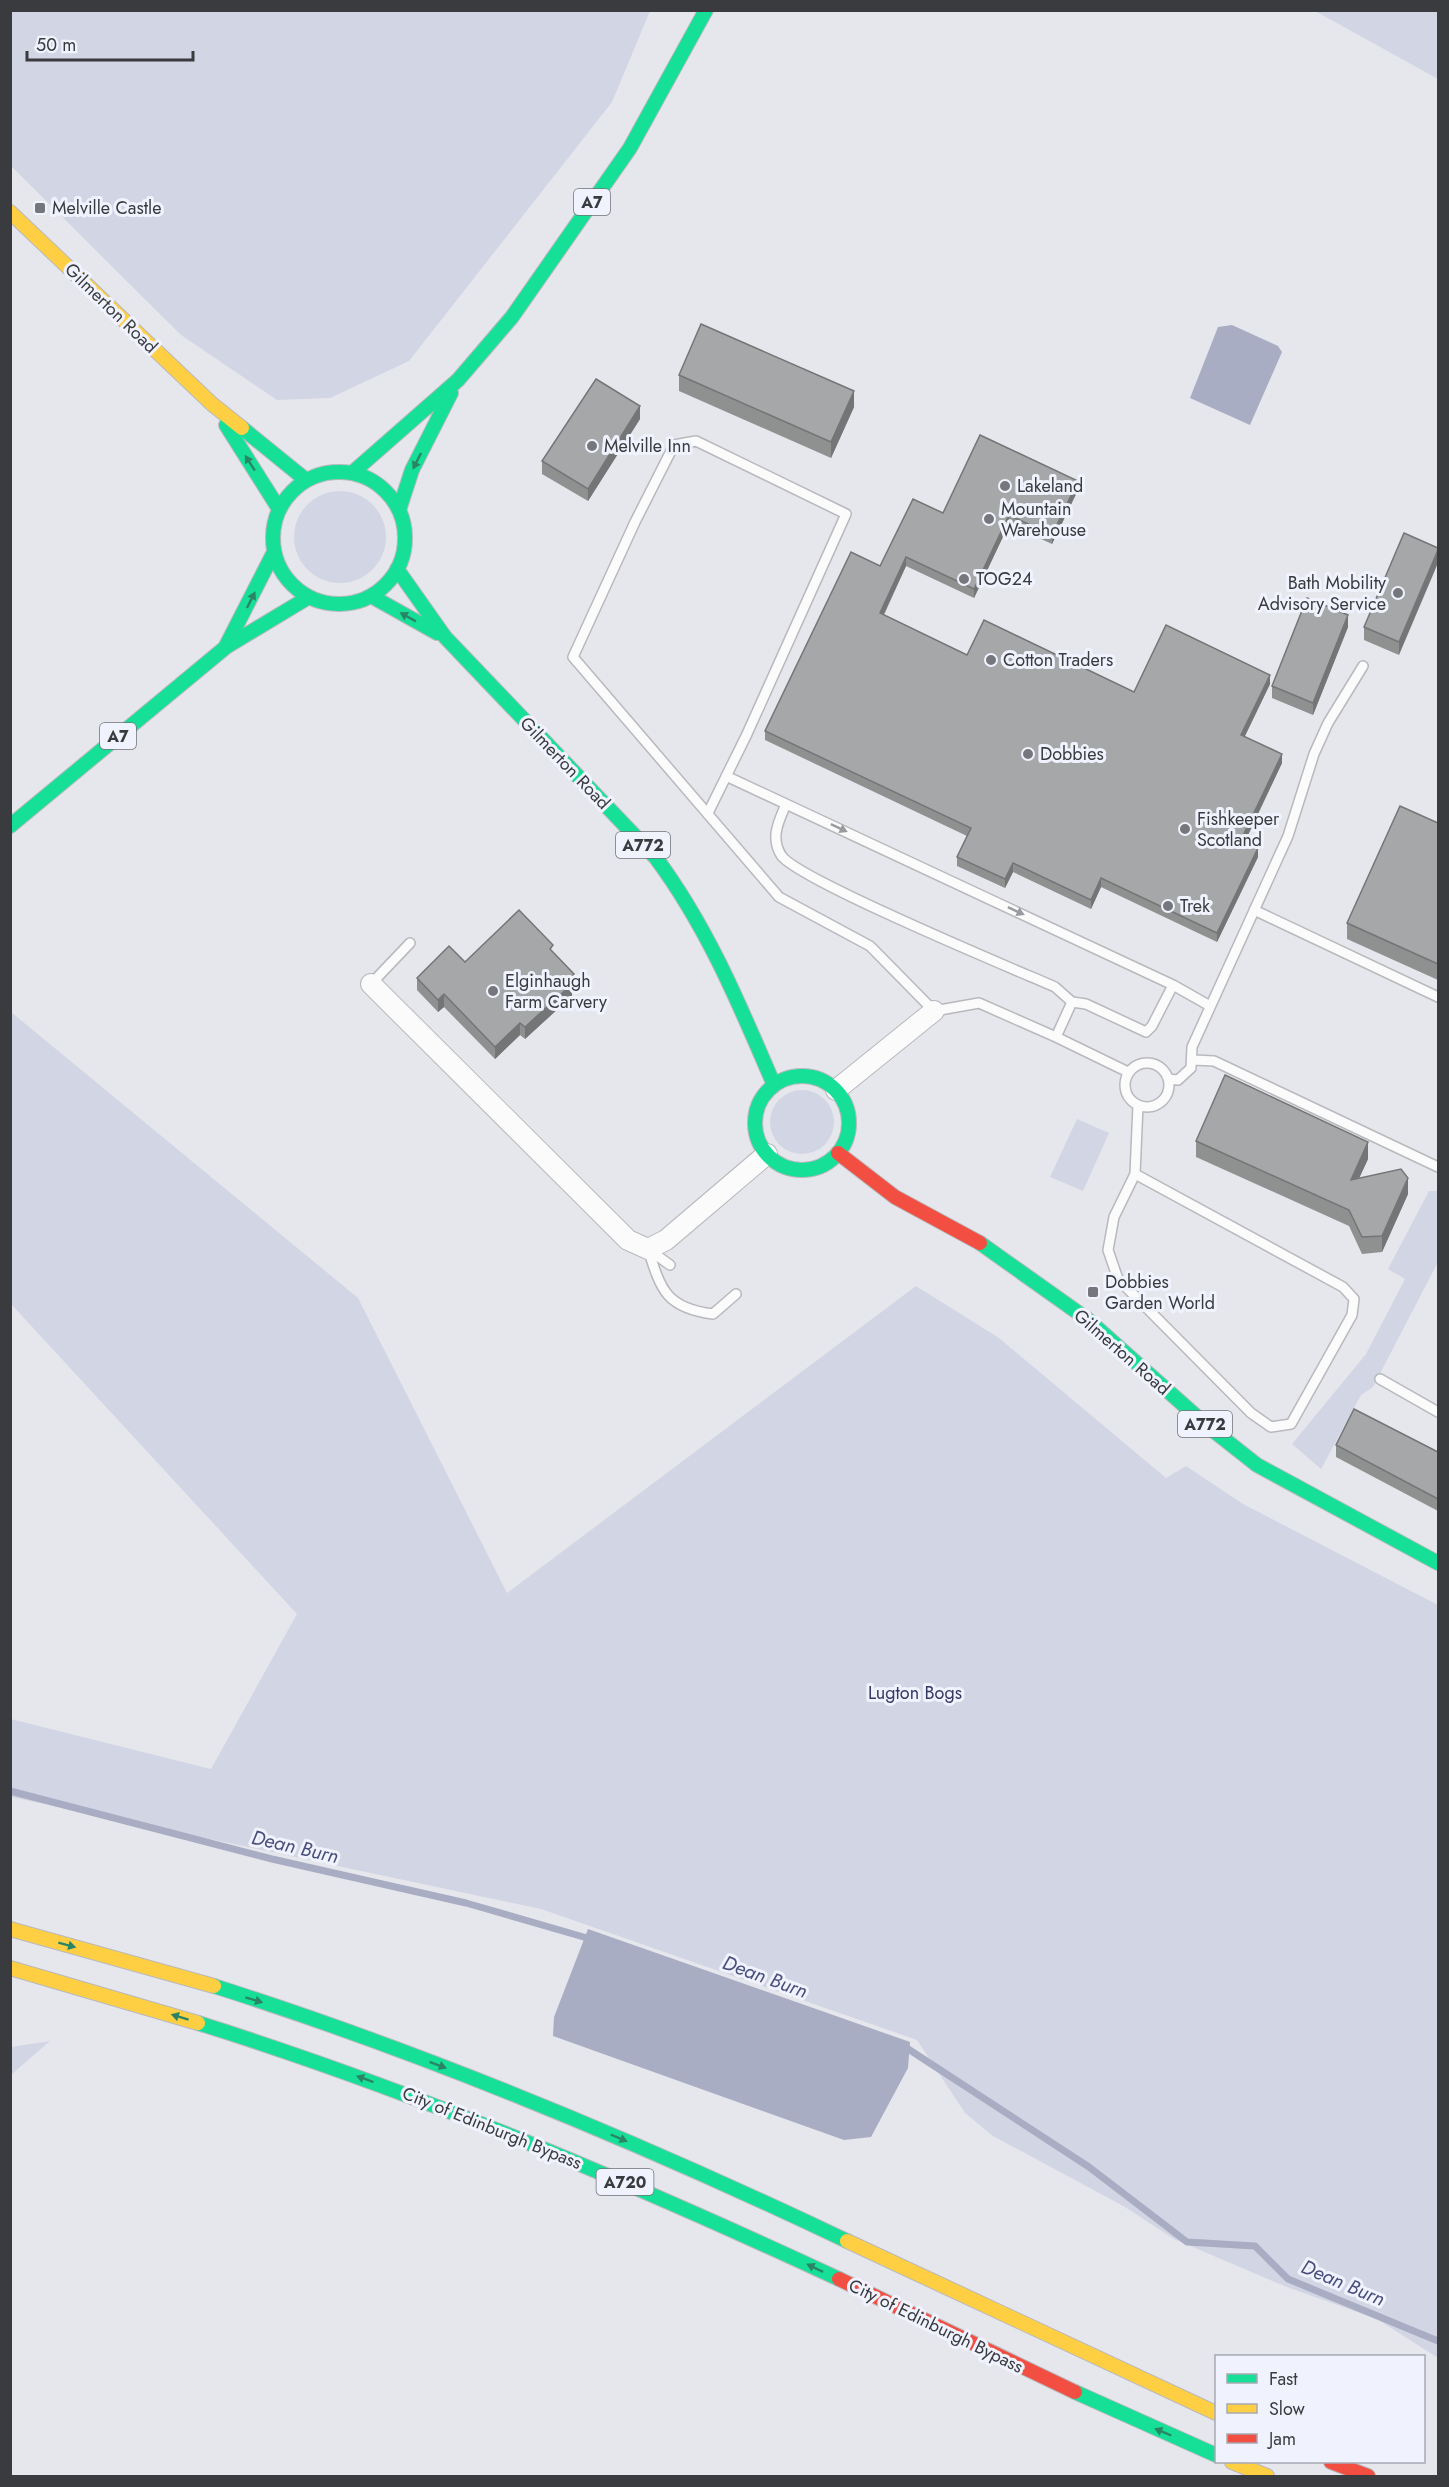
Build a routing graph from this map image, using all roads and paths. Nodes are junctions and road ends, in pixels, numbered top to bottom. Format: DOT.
graph roads {
  1 [pos="706,10"];
  2 [pos="10,212"];
  3 [pos="458,380"];
  4 [pos="212,404"];
  5 [pos="352,473"];
  6 [pos="306,480"];
  7 [pos="279,508"];
  8 [pos="399,510"];
  9 [pos="274,552"];
  10 [pos="397,569"];
  11 [pos="371,596"];
  12 [pos="309,597"];
  13 [pos="445,638"];
  14 [pos="226,647"];
  15 [pos="1363,666"];
  16 [pos="726,776"];
  17 [pos="786,804"];
  18 [pos="708,813"];
  19 [pos="10,826"];
  20 [pos="1254,910"];
  21 [pos="410,944"];
  22 [pos="371,984"];
  23 [pos="1173,985"];
  24 [pos="1438,997"];
  25 [pos="1072,1002"];
  26 [pos="1210,1006"];
  27 [pos="934,1011"];
  28 [pos="1056,1037"];
  29 [pos="1192,1062"];
  30 [pos="1128,1072"];
  31 [pos="1168,1079"];
  32 [pos="774,1085"];
  33 [pos="836,1090"];
  34 [pos="1138,1105"];
  35 [pos="767,1154"];
  36 [pos="838,1154"];
  37 [pos="1438,1167"];
  38 [pos="1135,1174"];
  39 [pos="648,1249"];
  40 [pos="670,1265"];
  41 [pos="736,1294"];
  42 [pos="1380,1379"];
  43 [pos="1438,1412"];
  44 [pos="1438,1563"];
  45 [pos="10,1929"];
  46 [pos="10,1968"];
  47 [pos="1215,2413"];
  48 [pos="1215,2455"];
  49 [pos="1234,2463"];
  50 [pos="1334,2463"];
  51 [pos="1267,2476"];
  52 [pos="1368,2476"];
  1 -- 3 [label="main road, A7"];
  2 -- 4 [label="main road, Gilmerton Road"];
  3 -- 5 [label="main road, A7"];
  3 -- 8 [label="main road, A7, one-way"];
  4 -- 6 [label="main road, Gilmerton Road"];
  7 -- 4 [label="main road, Gilmerton Road, one-way"];
  5 -- 6 [label="main road"];
  5 -- 8 [label="main road"];
  6 -- 7 [label="main road"];
  7 -- 9 [label="main road"];
  8 -- 10 [label="main road"];
  9 -- 12 [label="main road"];
  14 -- 9 [label="main road, A7, one-way"];
  10 -- 11 [label="main road"];
  10 -- 13 [label="main road, Gilmerton Road / A772"];
  11 -- 12 [label="main road"];
  13 -- 11 [label="main road, Gilmerton Road / A772, one-way"];
  12 -- 14 [label="main road, A7"];
  13 -- 32 [label="main road, Gilmerton Road / A772"];
  14 -- 19 [label="main road, A7"];
  15 -- 20 [label="lane"];
  16 -- 17 [label="lane"];
  16 -- 18 [label="lane"];
  16 -- 18 [label="lane"];
  17 -- 23 [label="lane, one-way"];
  17 -- 25 [label="lane"];
  18 -- 27 [label="lane"];
  20 -- 24 [label="lane"];
  20 -- 26 [label="lane"];
  21 -- 22 [label="lane"];
  22 -- 39 [label="street"];
  23 -- 25 [label="lane"];
  23 -- 26 [label="lane"];
  25 -- 28 [label="lane"];
  26 -- 29 [label="lane"];
  27 -- 28 [label="lane"];
  27 -- 33 [label="street"];
  28 -- 30 [label="lane"];
  29 -- 31 [label="lane"];
  29 -- 37 [label="lane"];
  30 -- 31 [label="lane"];
  30 -- 34 [label="lane"];
  31 -- 34 [label="lane"];
  32 -- 33 [label="main road"];
  32 -- 35 [label="main road"];
  33 -- 36 [label="main road"];
  34 -- 38 [label="lane"];
  35 -- 36 [label="main road"];
  35 -- 39 [label="street"];
  36 -- 44 [label="main road, Gilmerton Road / A772"];
  38 -- 38 [label="lane"];
  39 -- 40 [label="lane"];
  39 -- 41 [label="lane"];
  42 -- 43 [label="lane"];
  45 -- 47 [label="main road, City of Edinburgh Bypass / A720, one-way"];
  48 -- 46 [label="main road, City of Edinburgh Bypass / A720, one-way"];
  49 -- 51 [label="main road"];
  50 -- 52 [label="main road"];
}
